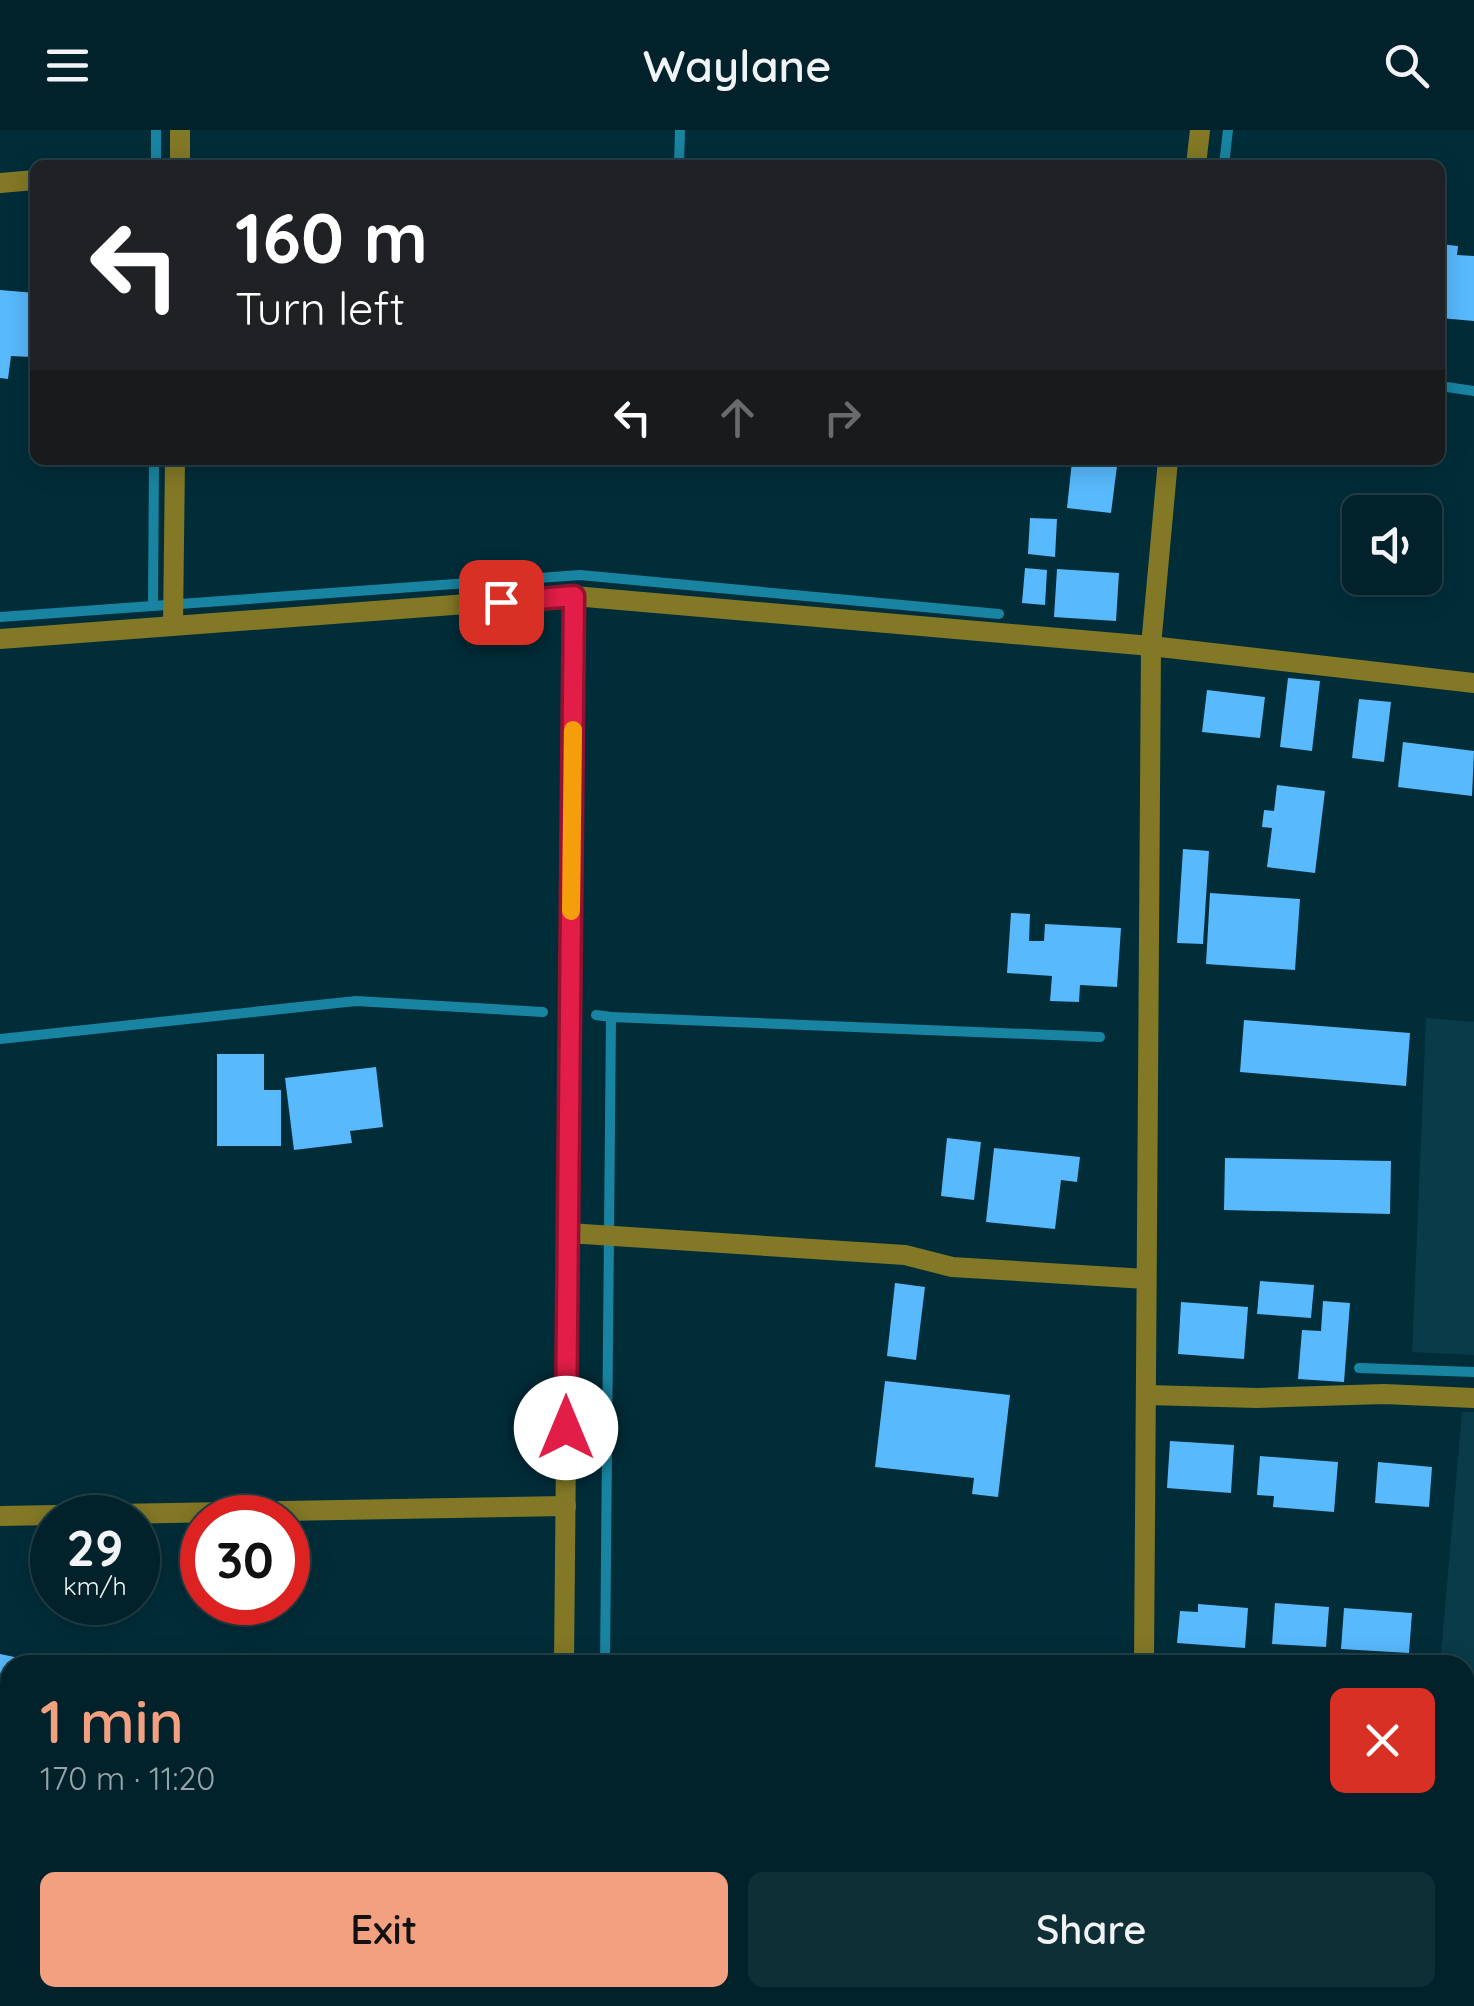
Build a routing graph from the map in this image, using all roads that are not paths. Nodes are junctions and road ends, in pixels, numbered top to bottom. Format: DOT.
graph roads {
  1 [pos="180,130"];
  2 [pos="1200,130"];
  3 [pos="180,160"];
  4 [pos="1197,160"];
  5 [pos="30,180"];
  6 [pos="0,182"];
  7 [pos="175,465"];
  8 [pos="1168,465"];
  9 [pos="574,596"];
  10 [pos="173,622"];
  11 [pos="0,639"];
  12 [pos="1151,646"];
  13 [pos="1474,683"];
  14 [pos="568,1233"];
  15 [pos="1146,1279"];
  16 [pos="1147,1394"];
  17 [pos="1474,1398"];
  18 [pos="566,1506"];
  19 [pos="0,1516"];
  20 [pos="564,1655"];
  21 [pos="1144,1655"];
  1 -- 3 [label="street"];
  2 -- 4 [label="street"];
  5 -- 6 [label="street"];
  7 -- 10 [label="street"];
  8 -- 12 [label="street"];
  9 -- 10 [label="street"];
  9 -- 12 [label="street"];
  9 -- 14 [label="street"];
  10 -- 11 [label="street"];
  12 -- 13 [label="street"];
  12 -- 15 [label="street"];
  14 -- 15 [label="street"];
  14 -- 18 [label="street"];
  15 -- 16 [label="street"];
  16 -- 17 [label="street"];
  16 -- 21 [label="street"];
  18 -- 19 [label="street"];
  18 -- 20 [label="street"];
}
